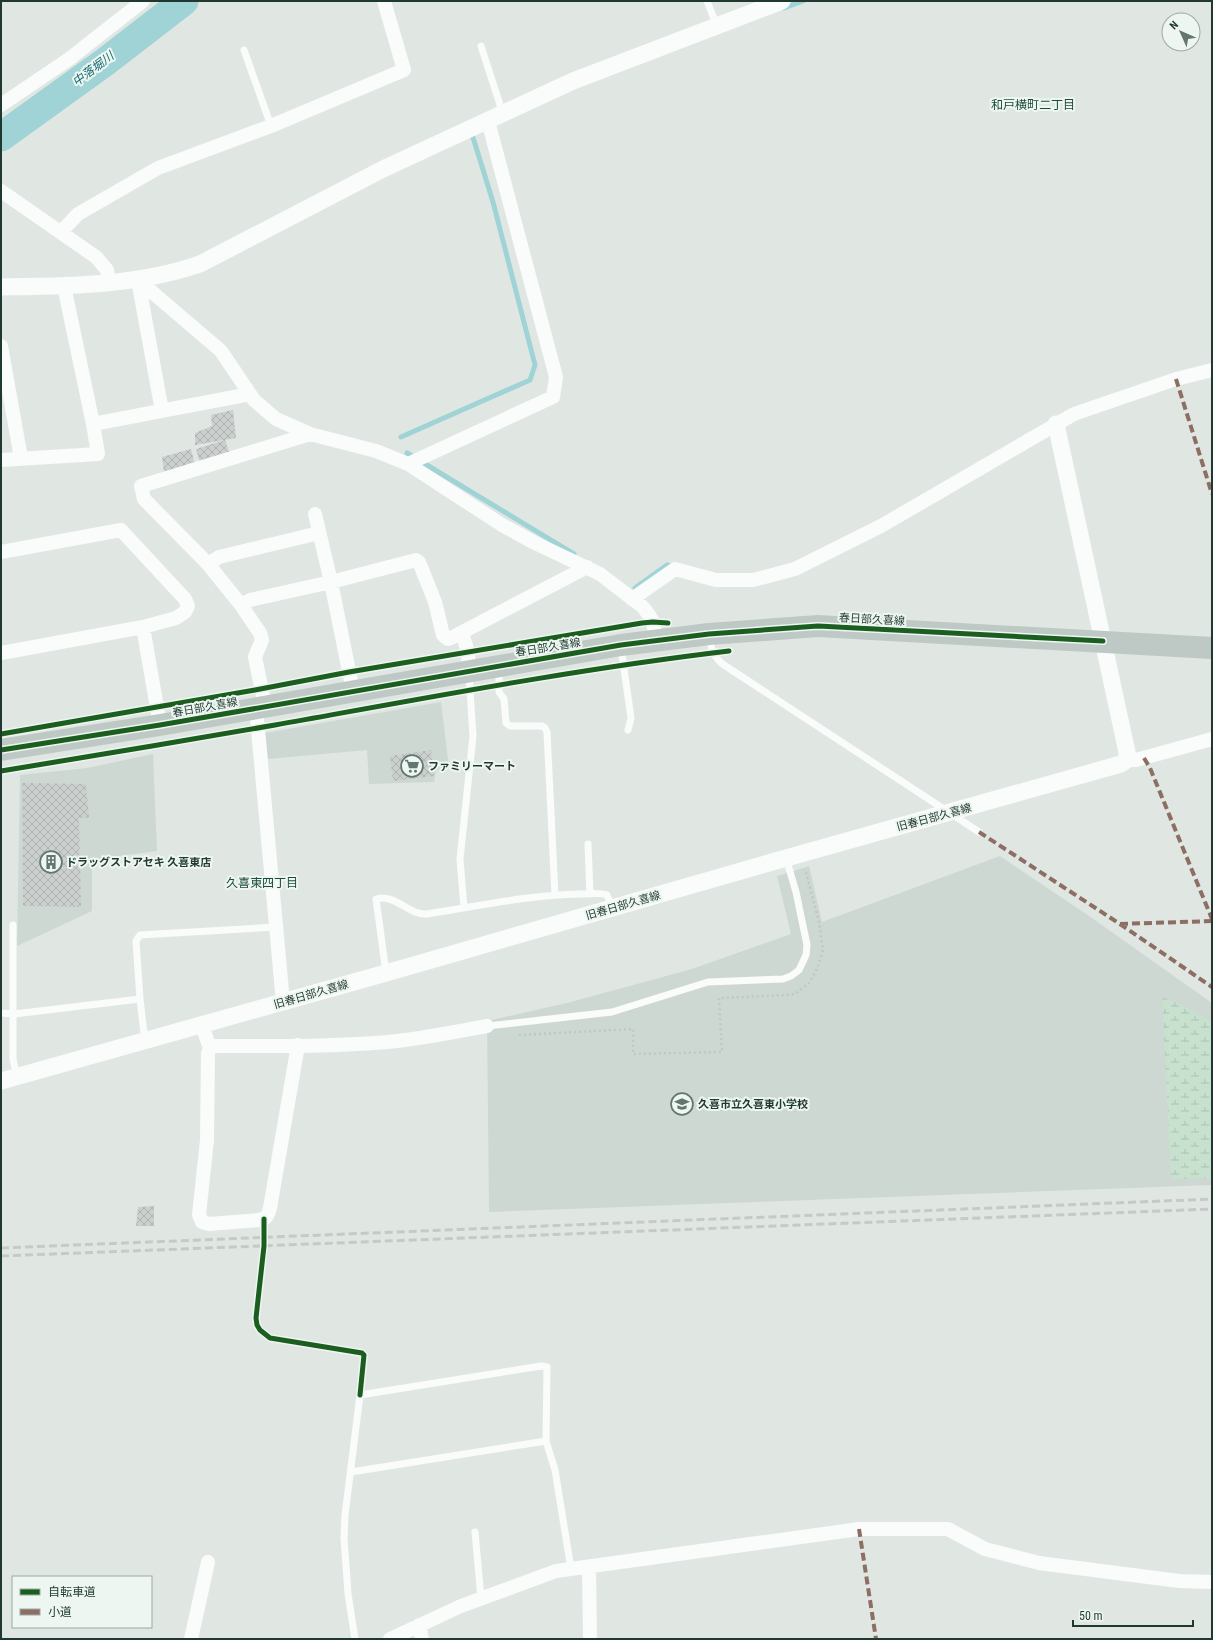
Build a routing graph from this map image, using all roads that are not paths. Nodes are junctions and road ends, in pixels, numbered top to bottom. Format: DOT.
graph roads {
  1 [pos="143,1"];
  2 [pos="384,1"];
  3 [pos="707,1"];
  4 [pos="782,1"];
  5 [pos="717,26"];
  6 [pos="481,46"];
  7 [pos="244,50"];
  8 [pos="1,105"];
  9 [pos="503,114"];
  10 [pos="488,121"];
  11 [pos="271,126"];
  12 [pos="1,191"];
  13 [pos="62,232"];
  14 [pos="138,280"];
  15 [pos="109,283"];
  16 [pos="64,286"];
  17 [pos="1,287"];
  18 [pos="1,346"];
  19 [pos="1212,370"];
  20 [pos="250,394"];
  21 [pos="162,411"];
  22 [pos="93,424"];
  23 [pos="1056,424"];
  24 [pos="310,434"];
  25 [pos="21,458"];
  26 [pos="1,460"];
  27 [pos="408,464"];
  28 [pos="315,514"];
  29 [pos="319,533"];
  30 [pos="1,552"];
  31 [pos="208,564"];
  32 [pos="587,567"];
  33 [pos="331,582"];
  34 [pos="632,599"];
  35 [pos="241,605"];
  36 [pos="142,627"];
  37 [pos="462,633"];
  38 [pos="709,634"];
  39 [pos="656,640"];
  40 [pos="1103,642"];
  41 [pos="621,645"];
  42 [pos="1212,648"];
  43 [pos="1,653"];
  44 [pos="499,666"];
  45 [pos="469,671"];
  46 [pos="353,691"];
  47 [pos="261,707"];
  48 [pos="160,725"];
  49 [pos="628,730"];
  50 [pos="1212,739"];
  51 [pos="1,750"];
  52 [pos="1127,760"];
  53 [pos="949,813"];
  54 [pos="979,832"];
  55 [pos="588,844"];
  56 [pos="786,858"];
  57 [pos="590,894"];
  58 [pos="555,895"];
  59 [pos="464,908"];
  60 [pos="612,908"];
  61 [pos="13,925"];
  62 [pos="276,927"];
  63 [pos="386,973"];
  64 [pos="140,999"];
  65 [pos="283,1002"];
  66 [pos="1,1013"];
  67 [pos="12,1014"];
  68 [pos="202,1025"];
  69 [pos="487,1026"];
  70 [pos="145,1042"];
  71 [pos="298,1045"];
  72 [pos="211,1046"];
  73 [pos="9,1079"];
  74 [pos="546,1441"];
  75 [pos="351,1472"];
  76 [pos="475,1532"];
  77 [pos="208,1562"];
  78 [pos="589,1567"];
  79 [pos="571,1569"];
  80 [pos="1212,1582"];
  81 [pos="481,1598"];
  82 [pos="418,1625"];
  83 [pos="191,1639"];
  84 [pos="355,1639"];
  85 [pos="390,1639"];
  86 [pos="422,1639"];
  87 [pos="590,1639"];
  1 -- 8 [label="street"];
  2 -- 11 [label="street"];
  3 -- 5 [label="lane"];
  4 -- 5 [label="street"];
  5 -- 9 [label="street"];
  6 -- 9 [label="lane"];
  7 -- 11 [label="lane"];
  9 -- 10 [label="street"];
  10 -- 14 [label="street"];
  10 -- 27 [label="street"];
  11 -- 13 [label="street"];
  12 -- 13 [label="street"];
  13 -- 15 [label="street"];
  14 -- 15 [label="street"];
  14 -- 20 [label="street"];
  14 -- 21 [label="street"];
  15 -- 16 [label="street"];
  16 -- 17 [label="street"];
  16 -- 22 [label="street"];
  18 -- 25 [label="street"];
  19 -- 23 [label="street"];
  20 -- 21 [label="street"];
  20 -- 24 [label="street"];
  21 -- 22 [label="street"];
  22 -- 25 [label="street"];
  23 -- 34 [label="street"];
  23 -- 40 [label="street"];
  24 -- 27 [label="street"];
  24 -- 31 [label="street"];
  25 -- 26 [label="street"];
  27 -- 32 [label="street"];
  28 -- 29 [label="street"];
  29 -- 31 [label="street"];
  29 -- 33 [label="street"];
  30 -- 36 [label="street"];
  31 -- 35 [label="street"];
  32 -- 34 [label="street"];
  32 -- 37 [label="street"];
  33 -- 35 [label="street"];
  33 -- 37 [label="street"];
  33 -- 46 [label="street"];
  34 -- 39 [label="street"];
  35 -- 47 [label="street"];
  36 -- 43 [label="street"];
  36 -- 48 [label="street"];
  37 -- 45 [label="street"];
  38 -- 39 [label="main road, 春日部久喜線"];
  38 -- 40 [label="main road, 春日部久喜線"];
  38 -- 53 [label="lane"];
  39 -- 41 [label="main road, 春日部久喜線"];
  40 -- 42 [label="main road, 春日部久喜線"];
  40 -- 52 [label="street"];
  41 -- 44 [label="main road, 春日部久喜線"];
  41 -- 49 [label="lane"];
  44 -- 45 [label="main road, 春日部久喜線"];
  44 -- 58 [label="lane"];
  45 -- 46 [label="main road, 春日部久喜線"];
  45 -- 59 [label="lane"];
  46 -- 47 [label="main road, 春日部久喜線"];
  47 -- 48 [label="main road, 春日部久喜線"];
  47 -- 62 [label="street"];
  48 -- 51 [label="main road, 春日部久喜線"];
  50 -- 52 [label="street"];
  52 -- 53 [label="street, 旧春日部久喜線"];
  53 -- 54 [label="lane"];
  53 -- 56 [label="street, 旧春日部久喜線"];
  55 -- 57 [label="lane"];
  56 -- 60 [label="street, 旧春日部久喜線"];
  56 -- 69 [label="lane"];
  57 -- 58 [label="lane"];
  57 -- 60 [label="lane"];
  58 -- 59 [label="lane"];
  59 -- 63 [label="lane"];
  60 -- 63 [label="street, 旧春日部久喜線"];
  61 -- 67 [label="lane"];
  62 -- 64 [label="lane"];
  62 -- 65 [label="street"];
  63 -- 65 [label="street, 旧春日部久喜線"];
  64 -- 67 [label="lane"];
  64 -- 70 [label="lane"];
  65 -- 68 [label="street, 旧春日部久喜線"];
  66 -- 67 [label="lane"];
  67 -- 73 [label="lane"];
  68 -- 70 [label="street, 旧春日部久喜線"];
  68 -- 72 [label="street"];
  69 -- 71 [label="street"];
  70 -- 73 [label="street, 旧春日部久喜線"];
  71 -- 72 [label="street"];
  71 -- 72 [label="street"];
  74 -- 75 [label="lane"];
  74 -- 75 [label="lane"];
  74 -- 79 [label="lane"];
  75 -- 84 [label="lane"];
  76 -- 81 [label="lane"];
  77 -- 83 [label="street"];
  78 -- 79 [label="street"];
  78 -- 80 [label="street"];
  78 -- 87 [label="street"];
  79 -- 81 [label="street"];
  81 -- 82 [label="street"];
  82 -- 85 [label="street"];
  82 -- 86 [label="street"];
}
